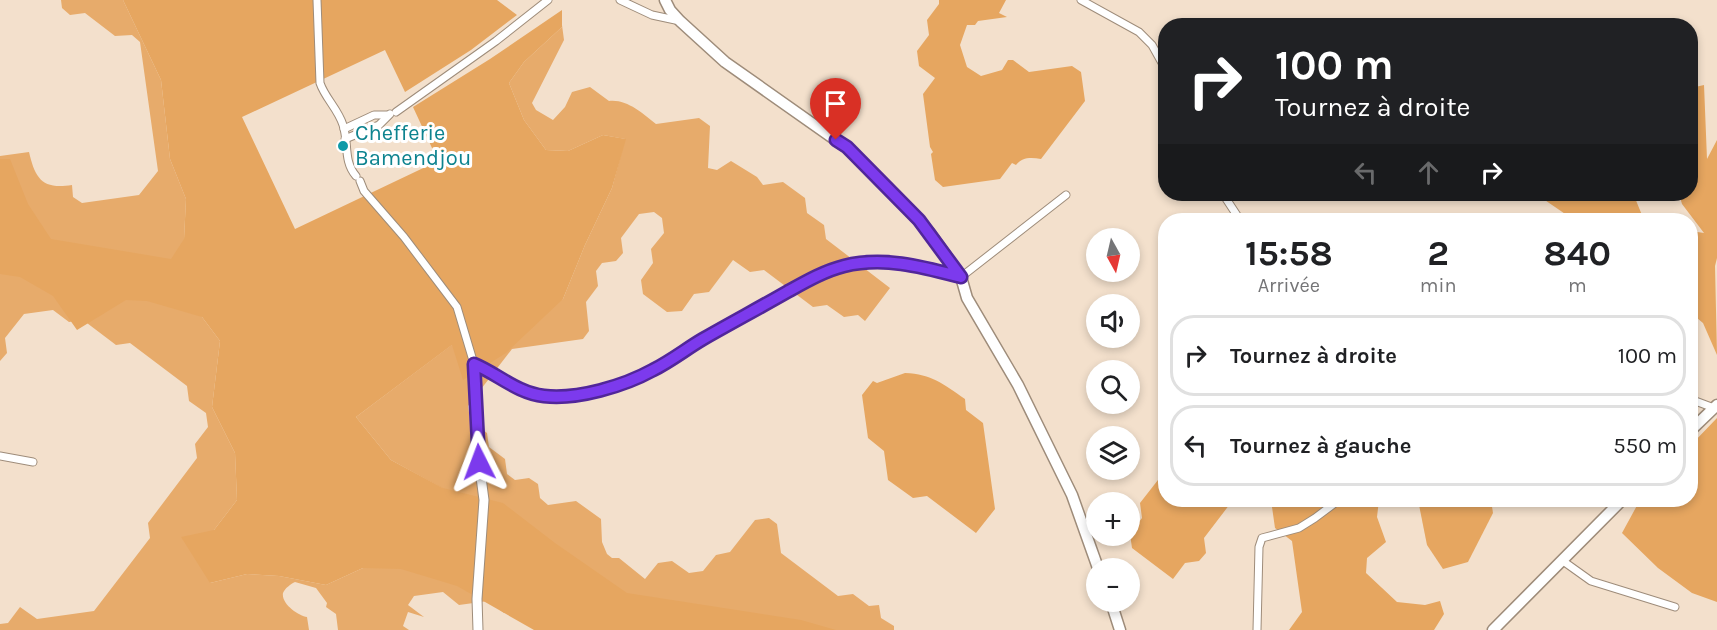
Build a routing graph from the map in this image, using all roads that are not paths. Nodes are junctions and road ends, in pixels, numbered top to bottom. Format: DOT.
graph roads {
  1 [pos="317,0"];
  2 [pos="548,0"];
  3 [pos="620,0"];
  4 [pos="665,0"];
  5 [pos="1081,0"];
  6 [pos="680,21"];
  7 [pos="1158,56"];
  8 [pos="391,114"];
  9 [pos="344,129"];
  10 [pos="345,139"];
  11 [pos="1066,195"];
  12 [pos="961,277"];
  13 [pos="474,364"];
  14 [pos="1698,401"];
  15 [pos="1716,406"];
  16 [pos="1698,423"];
  17 [pos="0,456"];
  18 [pos="33,462"];
  19 [pos="1330,507"];
  20 [pos="1615,507"];
  21 [pos="1094,558"];
  22 [pos="1563,561"];
  23 [pos="1675,607"];
  24 [pos="1114,612"];
  25 [pos="478,630"];
  26 [pos="1120,630"];
  27 [pos="1257,630"];
  28 [pos="1493,630"];
  1 -- 9 [label="street"];
  2 -- 8 [label="street"];
  3 -- 6 [label="street"];
  4 -- 6 [label="main road"];
  5 -- 7 [label="street"];
  6 -- 12 [label="main road"];
  8 -- 9 [label="street"];
  8 -- 10 [label="street"];
  9 -- 10 [label="street"];
  10 -- 13 [label="street"];
  11 -- 12 [label="street"];
  12 -- 13 [label="street"];
  12 -- 21 [label="main road"];
  13 -- 25 [label="street"];
  14 -- 15 [label="street"];
  15 -- 16 [label="main road"];
  17 -- 18 [label="street"];
  19 -- 27 [label="street"];
  20 -- 22 [label="main road"];
  22 -- 23 [label="street"];
  22 -- 28 [label="main road"];
  24 -- 26 [label="main road"];
}
